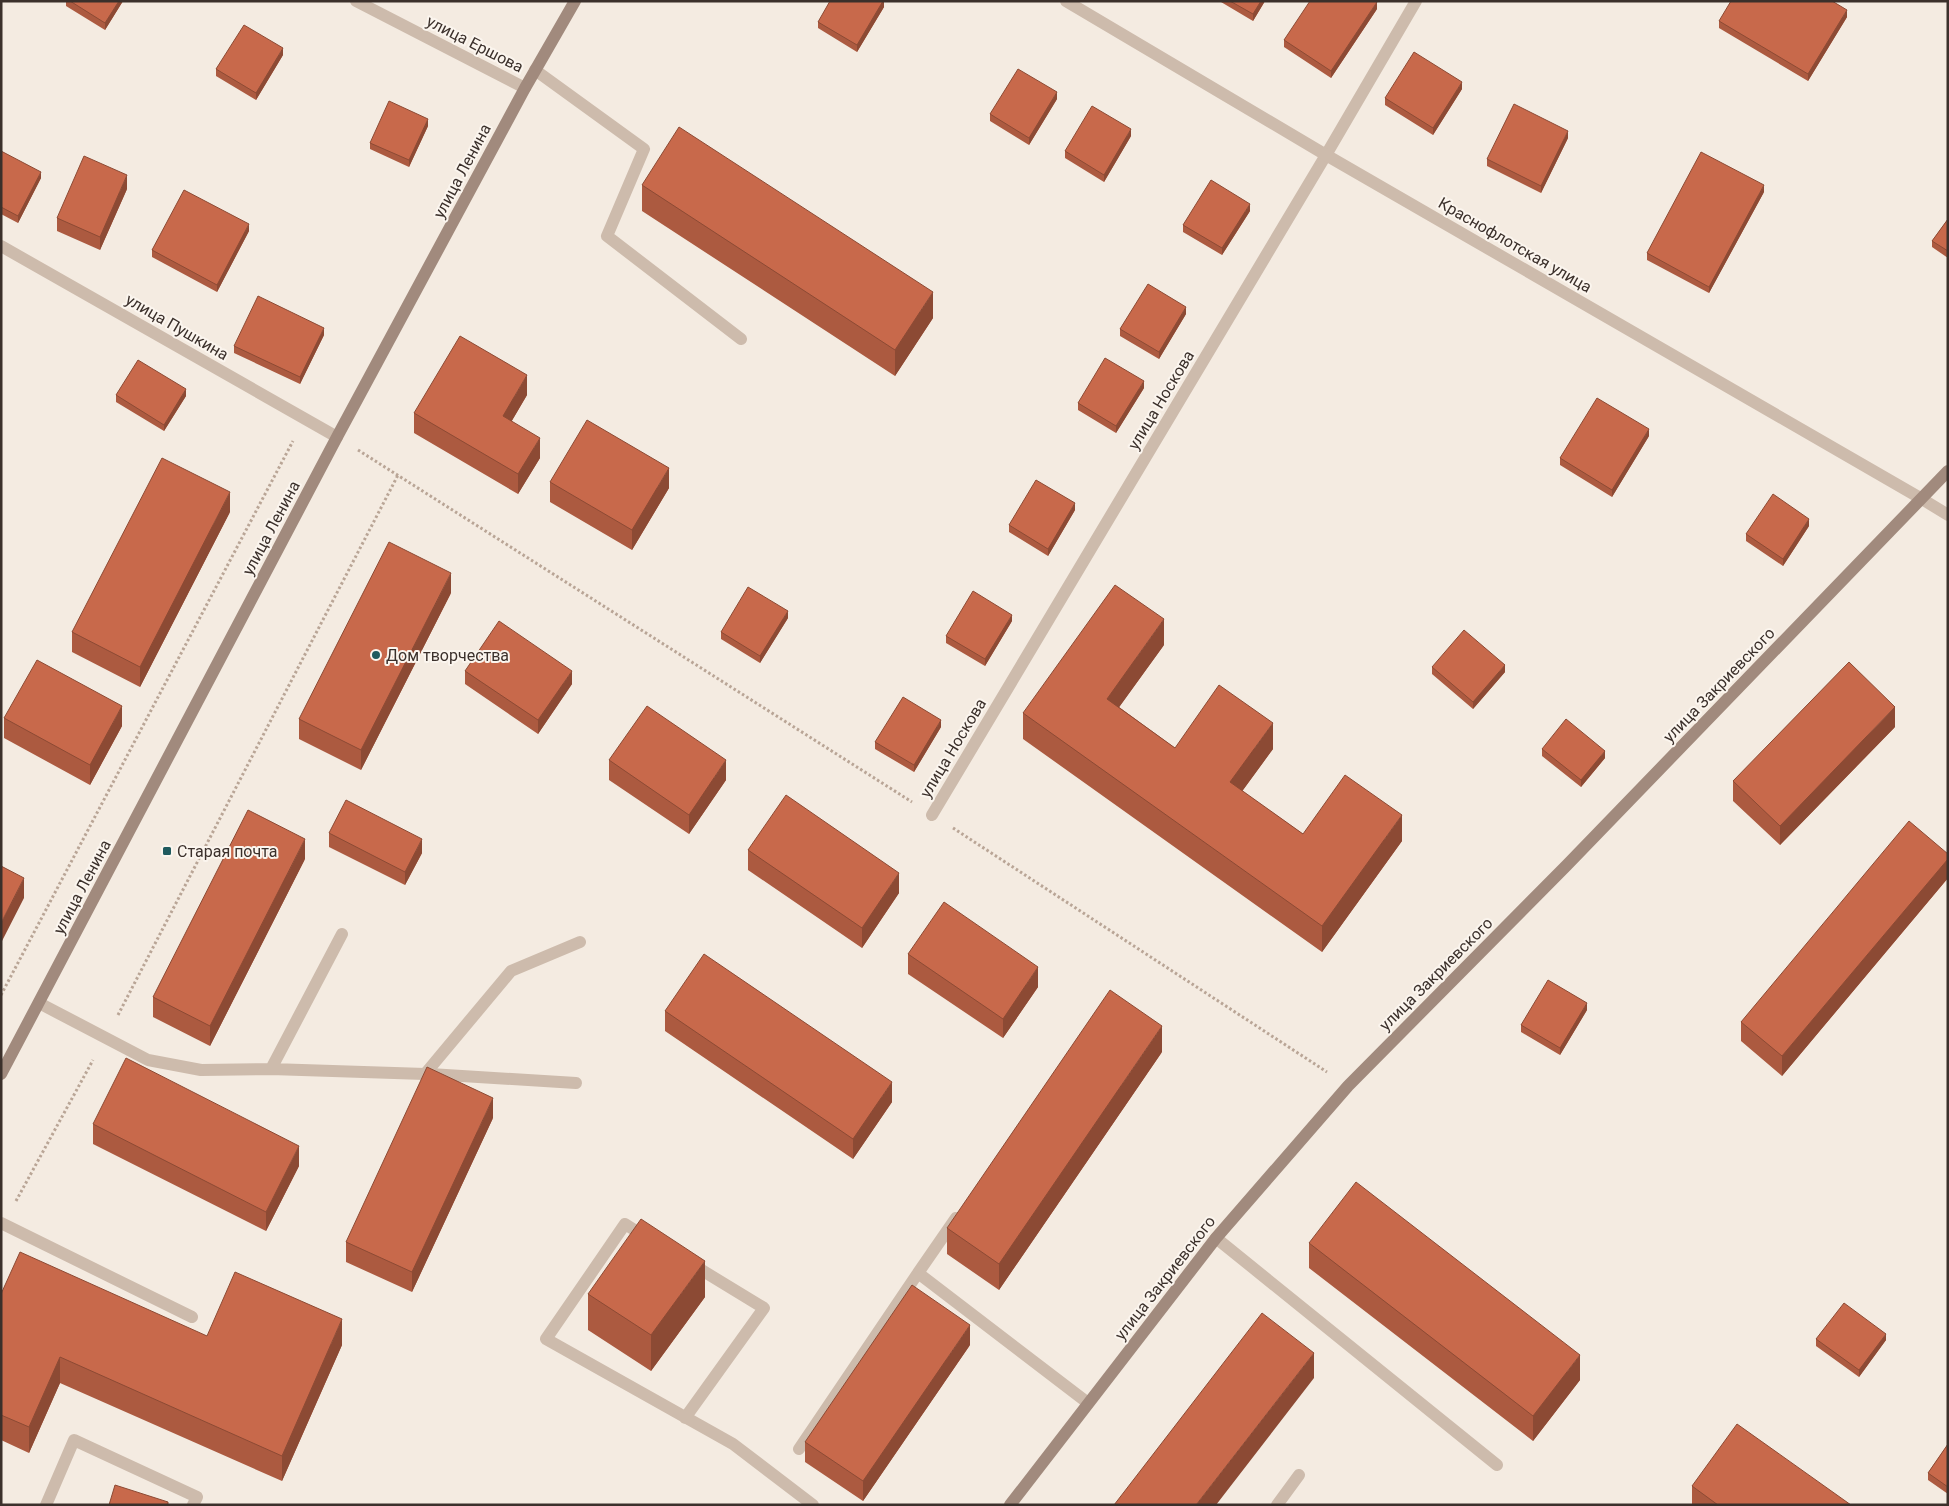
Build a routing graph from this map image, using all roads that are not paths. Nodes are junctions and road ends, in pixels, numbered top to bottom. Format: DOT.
graph roads {
  1 [pos="356,1"];
  2 [pos="575,1"];
  3 [pos="1066,1"];
  4 [pos="1416,1"];
  5 [pos="535,70"];
  6 [pos="525,88"];
  7 [pos="1326,156"];
  8 [pos="1,246"];
  9 [pos="741,339"];
  10 [pos="337,437"];
  11 [pos="1948,471"];
  12 [pos="1922,499"];
  13 [pos="1948,515"];
  14 [pos="932,814"];
  15 [pos="342,934"];
  16 [pos="580,942"];
  17 [pos="39,1003"];
  18 [pos="271,1069"];
  19 [pos="1,1074"];
  20 [pos="425,1074"];
  21 [pos="576,1083"];
  22 [pos="963,1208"];
  23 [pos="2,1223"];
  24 [pos="1216,1238"];
  25 [pos="657,1244"];
  26 [pos="682,1259"];
  27 [pos="918,1273"];
  28 [pos="192,1317"];
  29 [pos="1088,1403"];
  30 [pos="685,1418"];
  31 [pos="799,1449"];
  32 [pos="1497,1465"];
  33 [pos="1299,1475"];
  34 [pos="46,1505"];
  35 [pos="193,1505"];
  36 [pos="813,1505"];
  37 [pos="1010,1505"];
  38 [pos="1277,1505"];
  1 -- 6 [label="street, улица Ершова"];
  2 -- 5 [label="main road, улица Ленина"];
  3 -- 7 [label="street, Краснофлотская улица"];
  4 -- 7 [label="street, улица Носкова"];
  5 -- 6 [label="main road, улица Ленина"];
  5 -- 9 [label="street"];
  6 -- 10 [label="main road, улица Ленина"];
  7 -- 12 [label="street, Краснофлотская улица"];
  7 -- 14 [label="street, улица Носкова"];
  8 -- 10 [label="street, улица Пушкина"];
  10 -- 17 [label="main road, улица Ленина"];
  11 -- 12 [label="main road, улица Закриевского"];
  12 -- 13 [label="street, Краснофлотская улица"];
  12 -- 24 [label="main road, улица Закриевского"];
  15 -- 18 [label="street"];
  16 -- 20 [label="street"];
  17 -- 18 [label="street"];
  17 -- 19 [label="main road, улица Ленина"];
  18 -- 20 [label="street"];
  20 -- 21 [label="street"];
  22 -- 27 [label="street"];
  23 -- 28 [label="street"];
  24 -- 29 [label="main road, улица Закриевского"];
  24 -- 32 [label="street"];
  25 -- 30 [label="street"];
  26 -- 30 [label="street"];
  27 -- 29 [label="street"];
  27 -- 31 [label="street"];
  29 -- 37 [label="main road, улица Закриевского"];
  30 -- 36 [label="street"];
  33 -- 38 [label="street"];
  34 -- 35 [label="street"];
}
